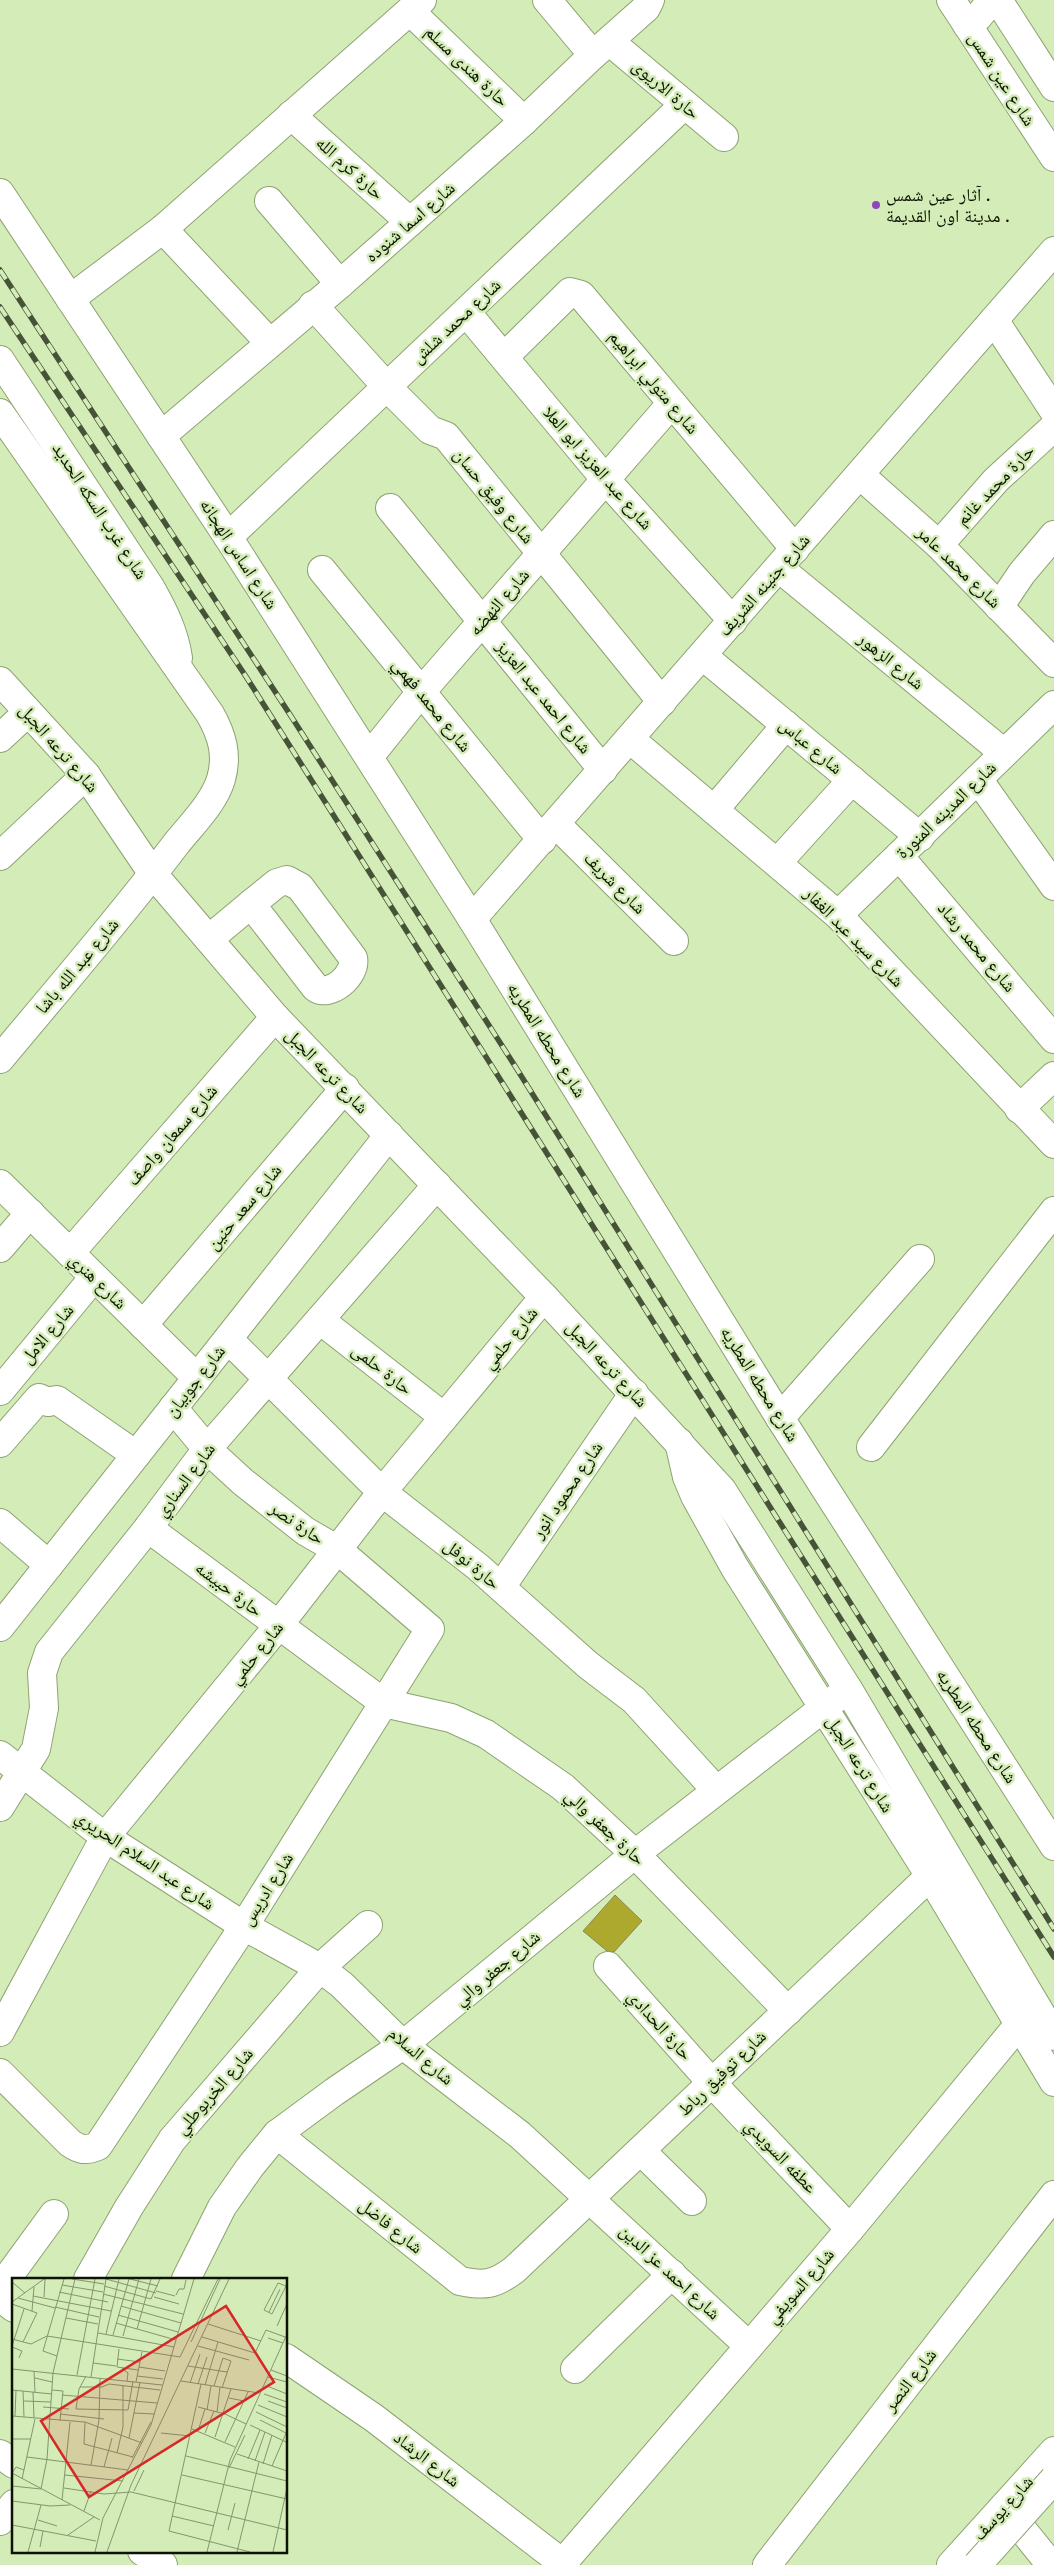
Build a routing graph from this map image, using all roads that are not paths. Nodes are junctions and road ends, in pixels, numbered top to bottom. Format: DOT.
graph roads {
  1 [pos="547,0"];
  2 [pos="650,0"];
  3 [pos="951,0"];
  4 [pos="992,0"];
  5 [pos="998,0"];
  6 [pos="416,5"];
  7 [pos="967,25"];
  8 [pos="601,48"];
  9 [pos="1054,87"];
  10 [pos="684,105"];
  11 [pos="291,115"];
  12 [pos="524,122"];
  13 [pos="724,137"];
  14 [pos="1054,157"];
  15 [pos="0,193"];
  16 [pos="269,202"];
  17 [pos="410,222"];
  18 [pos="163,229"];
  19 [pos="1054,251"];
  20 [pos="340,284"];
  21 [pos="70,299"];
  22 [pos="313,305"];
  23 [pos="466,312"];
  24 [pos="994,320"];
  25 [pos="269,342"];
  26 [pos="504,357"];
  27 [pos="0,360"];
  28 [pos="387,387"];
  29 [pos="671,404"];
  30 [pos="1054,411"];
  31 [pos="0,413"];
  32 [pos="1054,427"];
  33 [pos="161,436"];
  34 [pos="860,475"];
  35 [pos="606,480"];
  36 [pos="390,508"];
  37 [pos="1054,535"];
  38 [pos="228,537"];
  39 [pos="939,545"];
  40 [pos="541,554"];
  41 [pos="787,559"];
  42 [pos="322,570"];
  43 [pos="999,607"];
  44 [pos="733,621"];
  45 [pos="482,622"];
  46 [pos="702,656"];
  47 [pos="1054,664"];
  48 [pos="180,672"];
  49 [pos="0,681"];
  50 [pos="421,692"];
  51 [pos="662,702"];
  52 [pos="1054,705"];
  53 [pos="28,712"];
  54 [pos="786,725"];
  55 [pos="0,738"];
  56 [pos="630,739"];
  57 [pos="1004,754"];
  58 [pos="369,758"];
  59 [pos="603,770"];
  60 [pos="86,775"];
  61 [pos="978,779"];
  62 [pos="852,780"];
  63 [pos="714,810"];
  64 [pos="549,832"];
  65 [pos="920,837"];
  66 [pos="0,856"];
  67 [pos="899,856"];
  68 [pos="776,863"];
  69 [pos="153,874"];
  70 [pos="1054,886"];
  71 [pos="251,904"];
  72 [pos="838,915"];
  73 [pos="472,919"];
  74 [pos="209,939"];
  75 [pos="674,941"];
  76 [pos="275,1016"];
  77 [pos="1054,1039"];
  78 [pos="0,1059"];
  79 [pos="1054,1076"];
  80 [pos="345,1088"];
  81 [pos="1019,1110"];
  82 [pos="389,1135"];
  83 [pos="1054,1144"];
  84 [pos="0,1184"];
  85 [pos="437,1185"];
  86 [pos="1054,1211"];
  87 [pos="30,1213"];
  88 [pos="0,1248"];
  89 [pos="70,1253"];
  90 [pos="920,1259"];
  91 [pos="94,1277"];
  92 [pos="544,1297"];
  93 [pos="320,1320"];
  94 [pos="144,1325"];
  95 [pos="228,1339"];
  96 [pos="197,1378"];
  97 [pos="268,1380"];
  98 [pos="0,1391"];
  99 [pos="634,1392"];
  100 [pos="173,1408"];
  101 [pos="444,1417"];
  102 [pos="780,1418"];
  103 [pos="678,1440"];
  104 [pos="0,1443"];
  105 [pos="871,1447"];
  106 [pos="208,1449"];
  107 [pos="136,1455"];
  108 [pos="382,1492"];
  109 [pos="0,1524"];
  110 [pos="148,1528"];
  111 [pos="338,1550"];
  112 [pos="49,1565"];
  113 [pos="501,1588"];
  114 [pos="278,1626"];
  115 [pos="0,1627"];
  116 [pos="430,1629"];
  117 [pos="848,1690"];
  118 [pos="384,1703"];
  119 [pos="824,1707"];
  120 [pos="0,1755"];
  121 [pos="23,1771"];
  122 [pos="716,1790"];
  123 [pos="0,1808"];
  124 [pos="105,1837"];
  125 [pos="1054,1846"];
  126 [pos="635,1854"];
  127 [pos="930,1876"];
  128 [pos="368,1925"];
  129 [pos="244,1926"];
  130 [pos="608,1966"];
  131 [pos="320,1968"];
  132 [pos="788,2011"];
  133 [pos="1027,2014"];
  134 [pos="0,2032"];
  135 [pos="1054,2036"];
  136 [pos="403,2045"];
  137 [pos="0,2072"];
  138 [pos="1054,2082"];
  139 [pos="712,2083"];
  140 [pos="277,2134"];
  141 [pos="641,2151"];
  142 [pos="1054,2195"];
  143 [pos="590,2198"];
  144 [pos="692,2201"];
  145 [pos="54,2214"];
  146 [pos="850,2228"];
  147 [pos="514,2270"];
  148 [pos="672,2274"];
  149 [pos="89,2278"];
  150 [pos="186,2278"];
  151 [pos="0,2288"];
  152 [pos="0,2297"];
  153 [pos="12,2306"];
  154 [pos="749,2346"];
  155 [pos="288,2359"];
  156 [pos="575,2369"];
  157 [pos="1054,2451"];
  158 [pos="0,2454"];
  159 [pos="12,2463"];
  160 [pos="1054,2479"];
  161 [pos="12,2507"];
  162 [pos="1004,2507"];
  163 [pos="0,2522"];
  164 [pos="143,2552"];
  165 [pos="1050,2559"];
  166 [pos="563,2564"];
  167 [pos="162,2565"];
  168 [pos="767,2565"];
  169 [pos="951,2565"];
  170 [pos="978,2565"];
  1 -- 8 [label="street, حارة الاريوى"];
  2 -- 8 [label="street, شارع اسما شنوده"];
  3 -- 7 [label="street, شارع عين شمس"];
  4 -- 7 [label="street"];
  5 -- 9 [label="street"];
  6 -- 11 [label="street"];
  6 -- 12 [label="street, حارة هندى مسلم"];
  7 -- 14 [label="street, شارع عين شمس"];
  8 -- 10 [label="street, حارة الاريوى"];
  8 -- 12 [label="street, شارع اسما شنوده"];
  10 -- 13 [label="street, حارة الاريوى"];
  10 -- 23 [label="street, شارع محمد شلش"];
  11 -- 17 [label="street, حارة كرم الله"];
  11 -- 18 [label="street"];
  12 -- 17 [label="street, شارع اسما شنوده"];
  15 -- 21 [label="street, شارع اساس الهجانه"];
  16 -- 20 [label="street"];
  17 -- 20 [label="street, شارع اسما شنوده"];
  18 -- 21 [label="street"];
  18 -- 25 [label="street"];
  19 -- 24 [label="street, شارع جنينه الشريف"];
  20 -- 22 [label="street, شارع اسما شنوده"];
  21 -- 33 [label="street, شارع اساس الهجانه"];
  22 -- 25 [label="street, شارع اسما شنوده"];
  22 -- 28 [label="street, شارع وفيق حسان"];
  23 -- 26 [label="street, شارع عبد العزيز ابو العلا"];
  23 -- 28 [label="street, شارع محمد شلش"];
  24 -- 30 [label="street"];
  24 -- 34 [label="street, شارع جنينه الشريف"];
  25 -- 33 [label="street, شارع اسما شنوده"];
  26 -- 29 [label="street, شارع متولي ابراهيم"];
  26 -- 35 [label="street, شارع عبد العزيز ابو العلا"];
  27 -- 48 [label="street, شارع غرب السكه الحديد"];
  28 -- 38 [label="street, شارع محمد شلش"];
  28 -- 40 [label="street, شارع وفيق حسان"];
  29 -- 35 [label="street, شارع النهضه"];
  29 -- 41 [label="street, شارع متولي ابراهيم"];
  31 -- 48 [label="street, شارع غرب السكه الحديد"];
  32 -- 39 [label="street, حارة محمد غانم"];
  33 -- 38 [label="street, شارع اساس الهجانه"];
  34 -- 39 [label="street, شارع محمد عامر"];
  34 -- 41 [label="street, شارع جنينه الشريف"];
  35 -- 40 [label="street, شارع النهضه"];
  35 -- 44 [label="street, شارع عبد العزيز ابو العلا"];
  36 -- 45 [label="street, شارع احمد عبد العزيز"];
  37 -- 43 [label="street"];
  38 -- 58 [label="street, شارع اساس الهجانه"];
  39 -- 43 [label="street, شارع محمد عامر"];
  40 -- 45 [label="street, شارع النهضه"];
  40 -- 51 [label="street, شارع وفيق حسان"];
  41 -- 44 [label="street, شارع جنينه الشريف"];
  41 -- 57 [label="street, شارع الزهور"];
  42 -- 50 [label="street, شارع محمد فهمي"];
  43 -- 47 [label="street, شارع محمد عامر"];
  44 -- 46 [label="street, شارع جنينه الشريف"];
  45 -- 50 [label="street, شارع النهضه"];
  45 -- 59 [label="street, شارع احمد عبد العزيز"];
  46 -- 51 [label="street, شارع جنينه الشريف"];
  46 -- 54 [label="street, شارع عباس"];
  48 -- 69 [label="street, شارع غرب السكه الحديد"];
  49 -- 53 [label="street, شارع ترعه الجبل"];
  50 -- 58 [label="street, شارع النهضه"];
  50 -- 64 [label="street, شارع محمد فهمي"];
  51 -- 56 [label="street, شارع جنينه الشريف"];
  52 -- 57 [label="street, شارع المدينه المنورة"];
  53 -- 55 [label="street"];
  53 -- 60 [label="street, شارع ترعه الجبل"];
  54 -- 62 [label="street, شارع عباس"];
  54 -- 63 [label="street"];
  56 -- 59 [label="street, شارع جنينه الشريف"];
  56 -- 63 [label="street, شارع سيد عبد الغفار"];
  57 -- 61 [label="street, شارع المدينه المنورة"];
  58 -- 73 [label="street, شارع اساس الهجانه"];
  59 -- 64 [label="street, شارع جنينه الشريف"];
  60 -- 66 [label="street"];
  60 -- 69 [label="street, شارع ترعه الجبل"];
  61 -- 65 [label="street, شارع المدينه المنورة"];
  61 -- 70 [label="street"];
  62 -- 65 [label="street, شارع عباس"];
  62 -- 68 [label="street"];
  63 -- 68 [label="street, شارع سيد عبد الغفار"];
  64 -- 73 [label="street, شارع جنينه الشريف"];
  64 -- 75 [label="street, شارع شريف"];
  65 -- 67 [label="street, شارع المدينه المنورة"];
  67 -- 72 [label="street, شارع المدينه المنورة"];
  67 -- 77 [label="street, شارع محمد رشاد"];
  68 -- 72 [label="street, شارع سيد عبد الغفار"];
  69 -- 74 [label="street, شارع ترعه الجبل"];
  69 -- 78 [label="street, شارع عبد الله باشا"];
  71 -- 74 [label="street"];
  72 -- 81 [label="street, شارع سيد عبد الغفار"];
  73 -- 102 [label="street, شارع محطه المطريه"];
  74 -- 76 [label="street, شارع ترعه الجبل"];
  76 -- 80 [label="street, شارع ترعه الجبل"];
  76 -- 89 [label="street, شارع سمعان واصف"];
  79 -- 81 [label="street"];
  80 -- 82 [label="street, شارع ترعه الجبل"];
  80 -- 94 [label="street, شارع سعد حنين"];
  81 -- 83 [label="street, شارع سيد عبد الغفار"];
  82 -- 85 [label="street, شارع ترعه الجبل"];
  82 -- 95 [label="street, شارع جوبيان"];
  84 -- 87 [label="street, شارع هنري"];
  85 -- 92 [label="street, شارع ترعه الجبل"];
  85 -- 93 [label="street, شارع السناري"];
  86 -- 105 [label="street"];
  87 -- 88 [label="street"];
  87 -- 89 [label="street, شارع هنري"];
  89 -- 91 [label="street, شارع هنري"];
  90 -- 102 [label="street"];
  91 -- 94 [label="street, شارع هنري"];
  91 -- 98 [label="street, شارع الامل"];
  92 -- 99 [label="street, شارع ترعه الجبل"];
  92 -- 101 [label="street, شارع حلمي"];
  93 -- 97 [label="street, شارع السناري"];
  93 -- 101 [label="street, حارة حلمى"];
  94 -- 96 [label="street, شارع هنري"];
  95 -- 96 [label="street, شارع جوبيان"];
  95 -- 97 [label="street, حارة نوفل"];
  96 -- 100 [label="street, شارع جوبيان"];
  97 -- 106 [label="street, شارع السناري"];
  97 -- 108 [label="street, حارة نوفل"];
  99 -- 103 [label="street, شارع ترعه الجبل"];
  99 -- 113 [label="street, شارع محمود انور"];
  100 -- 106 [label="street, حارة نصر"];
  100 -- 107 [label="street, شارع جوبيان"];
  101 -- 108 [label="street, شارع حلمي"];
  102 -- 125 [label="street, شارع محطه المطريه"];
  103 -- 117 [label="street, شارع ترعه الجبل"];
  103 -- 119 [label="street, شارع ترعه الجبل"];
  104 -- 107 [label="street"];
  106 -- 110 [label="street, شارع السناري"];
  106 -- 111 [label="street, حارة نصر"];
  107 -- 112 [label="street, شارع جوبيان"];
  108 -- 111 [label="street, شارع حلمي"];
  108 -- 113 [label="street, حارة نوفل"];
  109 -- 112 [label="street"];
  110 -- 114 [label="street, حارة حبيشه"];
  110 -- 121 [label="street, شارع السناري"];
  111 -- 114 [label="street, شارع حلمي"];
  111 -- 116 [label="street, حارة نصر"];
  112 -- 115 [label="street, شارع جوبيان"];
  113 -- 122 [label="street, حارة نوفل"];
  114 -- 118 [label="street, حارة حبيشه"];
  114 -- 124 [label="street, شارع حلمي"];
  116 -- 118 [label="street, شارع ادريس"];
  117 -- 119 [label="street, شارع جعفر والي"];
  117 -- 133 [label="street, شارع ترعه الجبل"];
  118 -- 126 [label="street, حارة جعفر والي"];
  118 -- 129 [label="street, شارع ادريس"];
  119 -- 122 [label="street, شارع جعفر والي"];
  119 -- 127 [label="street, شارع ترعه الجبل"];
  120 -- 121 [label="street, شارع عبد السلام الحريري"];
  121 -- 123 [label="street, شارع السناري"];
  121 -- 124 [label="street, شارع عبد السلام الحريري"];
  122 -- 126 [label="street, شارع جعفر والي"];
  124 -- 129 [label="street, شارع عبد السلام الحريري"];
  124 -- 134 [label="street, شارع حلمي"];
  126 -- 132 [label="street, حارة جعفر والي"];
  126 -- 136 [label="street, شارع جعفر والي"];
  127 -- 132 [label="street, شارع توفيق رباط"];
  127 -- 133 [label="street, شارع ترعه الجبل"];
  128 -- 131 [label="street, شارع الخربوطلي"];
  129 -- 131 [label="street, شارع السلام"];
  129 -- 137 [label="street, شارع ادريس"];
  130 -- 139 [label="street, حارة الحدادي"];
  131 -- 136 [label="street, شارع السلام"];
  131 -- 149 [label="street, شارع الخربوطلي"];
  132 -- 139 [label="street, شارع توفيق رباط"];
  133 -- 135 [label="street, شارع ترعه الجبل"];
  133 -- 138 [label="street, شارع ترعه الجبل"];
  133 -- 146 [label="street, شارع السويفي"];
  136 -- 140 [label="street, شارع جعفر والي"];
  136 -- 143 [label="street, شارع السلام"];
  139 -- 141 [label="street, شارع توفيق رباط"];
  139 -- 146 [label="street, عطفه السويدي"];
  140 -- 147 [label="street, شارع فاضل"];
  140 -- 150 [label="street, شارع جعفر والي"];
  141 -- 143 [label="street, شارع توفيق رباط"];
  141 -- 144 [label="street"];
  142 -- 168 [label="street, شارع النصر"];
  143 -- 147 [label="street, شارع توفيق رباط"];
  143 -- 148 [label="street, شارع احمد عز الدين"];
  145 -- 151 [label="street"];
  146 -- 154 [label="street, شارع السويفي"];
  148 -- 154 [label="street, شارع احمد عز الدين"];
  148 -- 156 [label="street"];
  152 -- 153 [label="street"];
  154 -- 166 [label="street, شارع السويفي"];
  155 -- 166 [label="street, شارع الرشاد"];
  157 -- 162 [label="street, شارع يوسف"];
  158 -- 159 [label="street"];
  160 -- 170 [label="street, bridge"];
  161 -- 163 [label="street"];
  162 -- 165 [label="street"];
  162 -- 169 [label="street, شارع يوسف"];
  164 -- 167 [label="street"];
}
